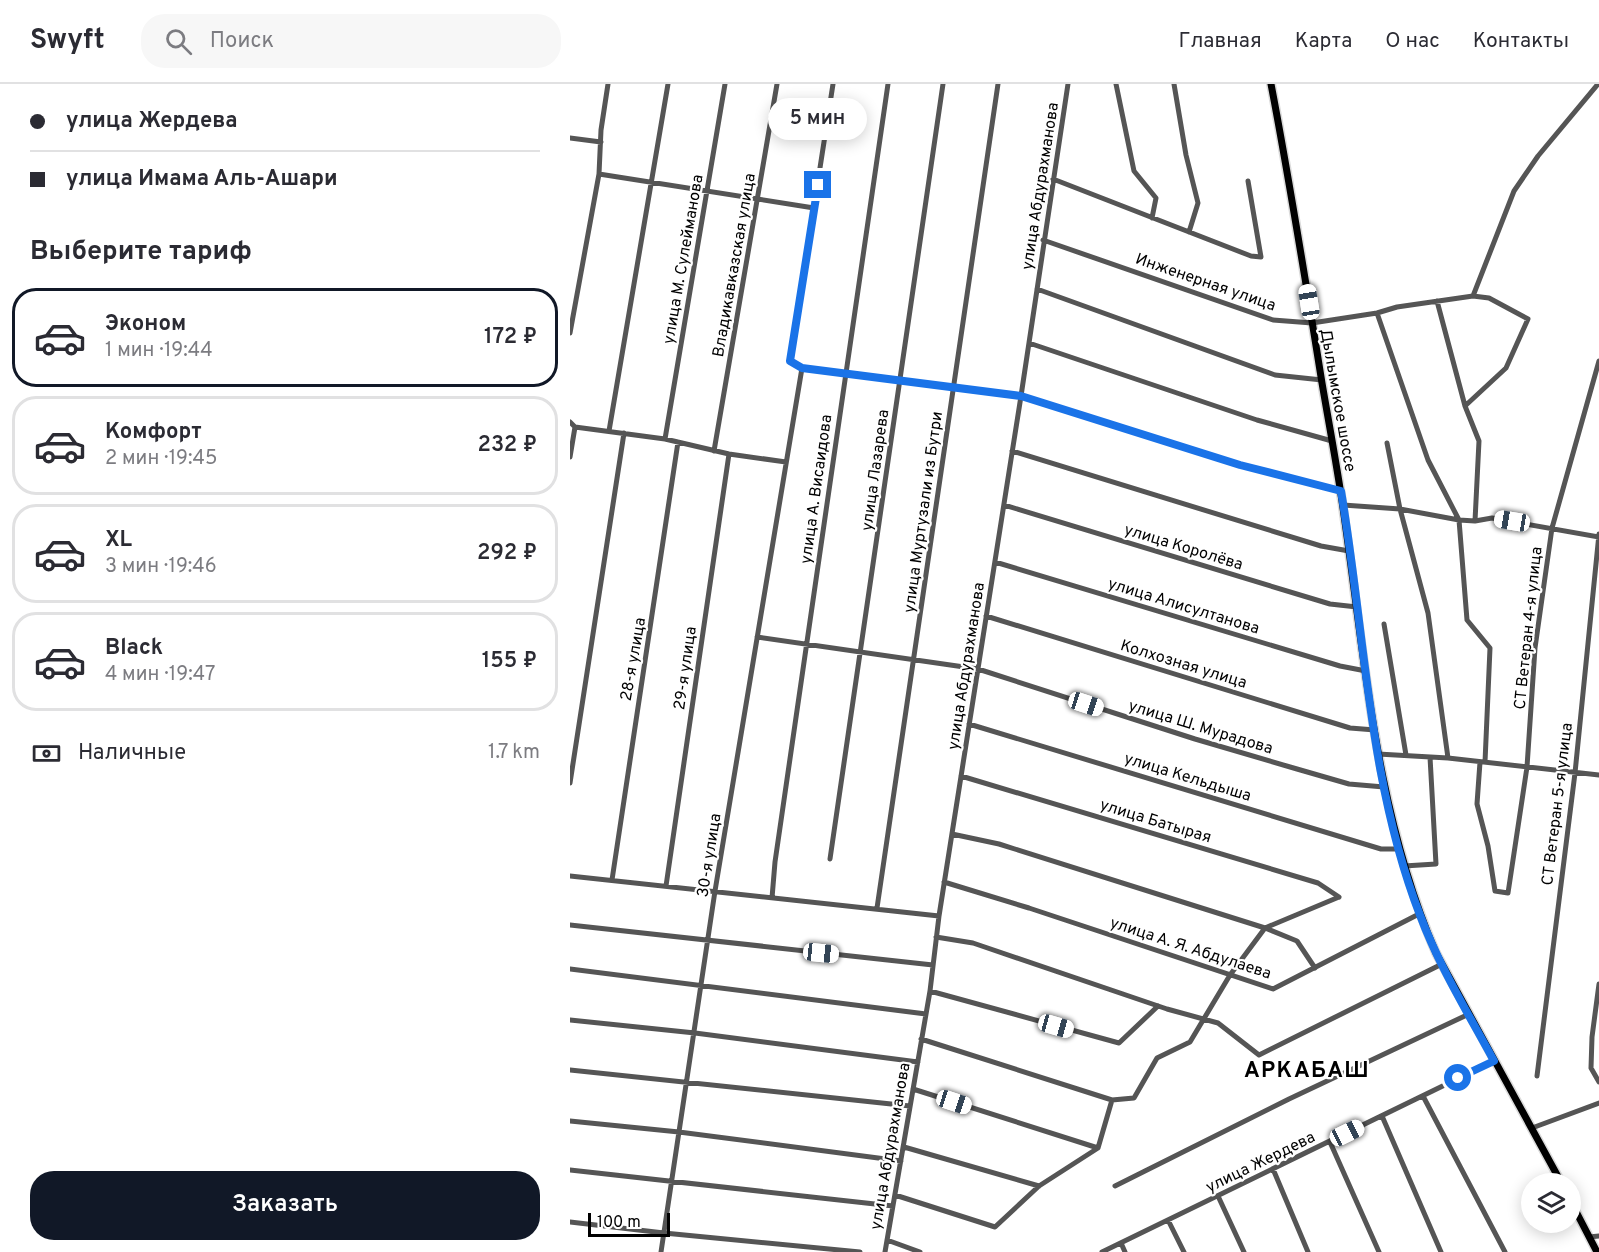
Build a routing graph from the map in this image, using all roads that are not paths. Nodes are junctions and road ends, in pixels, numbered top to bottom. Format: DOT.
graph roads {
  1 [pos="608,84"];
  2 [pos="668,84"];
  3 [pos="725,84"];
  4 [pos="777,84"];
  5 [pos="833,84"];
  6 [pos="888,84"];
  7 [pos="944,84"];
  8 [pos="998,84"];
  9 [pos="1068,84"];
  10 [pos="1116,84"];
  11 [pos="1174,84"];
  12 [pos="1271,84"];
  13 [pos="1598,84"];
  14 [pos="570,138"];
  15 [pos="601,142"];
  16 [pos="599,174"];
  17 [pos="1053,178"];
  18 [pos="1248,181"];
  19 [pos="651,182"];
  20 [pos="707,192"];
  21 [pos="759,200"];
  22 [pos="814,208"];
  23 [pos="1152,218"];
  24 [pos="1189,232"];
  25 [pos="1043,240"];
  26 [pos="1037,289"];
  27 [pos="1473,296"];
  28 [pos="1437,301"];
  29 [pos="1377,313"];
  30 [pos="1312,323"];
  31 [pos="570,333"];
  32 [pos="1029,343"];
  33 [pos="1599,361"];
  34 [pos="802,368"];
  35 [pos="845,373"];
  36 [pos="901,380"];
  37 [pos="1322,380"];
  38 [pos="954,386"];
  39 [pos="1021,396"];
  40 [pos="1465,406"];
  41 [pos="570,422"];
  42 [pos="575,427"];
  43 [pos="609,431"];
  44 [pos="624,433"];
  45 [pos="665,439"];
  46 [pos="1332,441"];
  47 [pos="678,442"];
  48 [pos="1387,443"];
  49 [pos="714,451"];
  50 [pos="1012,451"];
  51 [pos="729,454"];
  52 [pos="570,457"];
  53 [pos="786,462"];
  54 [pos="1341,491"];
  55 [pos="1004,505"];
  56 [pos="1343,505"];
  57 [pos="1400,509"];
  58 [pos="1459,520"];
  59 [pos="1474,521"];
  60 [pos="1552,528"];
  61 [pos="1599,536"];
  62 [pos="1349,551"];
  63 [pos="995,562"];
  64 [pos="1357,607"];
  65 [pos="986,616"];
  66 [pos="1384,624"];
  67 [pos="757,637"];
  68 [pos="806,645"];
  69 [pos="861,653"];
  70 [pos="913,661"];
  71 [pos="978,669"];
  72 [pos="1366,671"];
  73 [pos="969,724"];
  74 [pos="1374,730"];
  75 [pos="1378,754"];
  76 [pos="1406,755"];
  77 [pos="1430,757"];
  78 [pos="1448,758"];
  79 [pos="1483,762"];
  80 [pos="1527,767"];
  81 [pos="1575,772"];
  82 [pos="1599,775"];
  83 [pos="961,776"];
  84 [pos="570,783"];
  85 [pos="1384,787"];
  86 [pos="952,834"];
  87 [pos="1399,849"];
  88 [pos="830,860"];
  89 [pos="1404,866"];
  90 [pos="570,876"];
  91 [pos="612,880"];
  92 [pos="944,882"];
  93 [pos="666,886"];
  94 [pos="716,891"];
  95 [pos="771,898"];
  96 [pos="877,908"];
  97 [pos="1419,914"];
  98 [pos="939,916"];
  99 [pos="570,925"];
  100 [pos="1265,928"];
  101 [pos="936,937"];
  102 [pos="709,940"];
  103 [pos="1442,964"];
  104 [pos="933,965"];
  105 [pos="1315,968"];
  106 [pos="570,969"];
  107 [pos="1230,975"];
  108 [pos="1599,984"];
  109 [pos="702,985"];
  110 [pos="930,991"];
  111 [pos="1158,1006"];
  112 [pos="926,1014"];
  113 [pos="1469,1014"];
  114 [pos="1204,1019"];
  115 [pos="570,1020"];
  116 [pos="695,1033"];
  117 [pos="921,1039"];
  118 [pos="1494,1061"];
  119 [pos="918,1062"];
  120 [pos="570,1070"];
  121 [pos="1537,1076"];
  122 [pos="687,1082"];
  123 [pos="1599,1082"];
  124 [pos="913,1089"];
  125 [pos="1423,1096"];
  126 [pos="1112,1100"];
  127 [pos="1599,1103"];
  128 [pos="910,1106"];
  129 [pos="1382,1116"];
  130 [pos="570,1121"];
  131 [pos="1532,1128"];
  132 [pos="679,1132"];
  133 [pos="1330,1142"];
  134 [pos="904,1147"];
  135 [pos="1098,1148"];
  136 [pos="901,1161"];
  137 [pos="1273,1169"];
  138 [pos="570,1170"];
  139 [pos="1556,1173"];
  140 [pos="672,1181"];
  141 [pos="1039,1186"];
  142 [pos="1115,1186"];
  143 [pos="895,1195"];
  144 [pos="1218,1196"];
  145 [pos="893,1206"];
  146 [pos="1168,1220"];
  147 [pos="1581,1221"];
  148 [pos="570,1222"];
  149 [pos="664,1233"];
  150 [pos="1599,1236"];
  151 [pos="1589,1237"];
  152 [pos="887,1240"];
  153 [pos="1121,1243"];
  154 [pos="661,1252"];
  155 [pos="860,1252"];
  156 [pos="885,1252"];
  157 [pos="920,1252"];
  158 [pos="1102,1252"];
  159 [pos="1125,1252"];
  160 [pos="1184,1252"];
  161 [pos="1244,1252"];
  162 [pos="1308,1252"];
  163 [pos="1379,1252"];
  164 [pos="1441,1252"];
  165 [pos="1505,1252"];
  166 [pos="1597,1252"];
  1 -- 15 [label="street"];
  2 -- 19 [label="street"];
  3 -- 20 [label="street, улица М. Сулейманова"];
  4 -- 21 [label="street, Владикавказская улица"];
  5 -- 22 [label="street"];
  6 -- 35 [label="street, улица А. Висаидова"];
  7 -- 36 [label="street, улица Лазарева"];
  8 -- 38 [label="street, улица Муртузали из Бутри"];
  9 -- 17 [label="street, улица Абдурахманова"];
  10 -- 23 [label="street"];
  11 -- 24 [label="street"];
  12 -- 30 [label="main road, Дылымское шоссе"];
  13 -- 27 [label="street"];
  14 -- 15 [label="street"];
  15 -- 16 [label="street"];
  16 -- 19 [label="street"];
  16 -- 31 [label="street"];
  17 -- 23 [label="street"];
  17 -- 25 [label="street, улица Абдурахманова"];
  18 -- 24 [label="street"];
  19 -- 20 [label="street"];
  19 -- 43 [label="street"];
  20 -- 21 [label="street"];
  20 -- 45 [label="street, улица М. Сулейманова"];
  21 -- 22 [label="street"];
  21 -- 49 [label="street, Владикавказская улица"];
  22 -- 34 [label="street"];
  23 -- 24 [label="street"];
  25 -- 26 [label="street, улица Абдурахманова"];
  25 -- 30 [label="street, Инженерная улица"];
  26 -- 32 [label="street, улица Абдурахманова"];
  26 -- 37 [label="street"];
  27 -- 28 [label="street, Инженерная улица"];
  27 -- 40 [label="street"];
  28 -- 29 [label="street, Инженерная улица"];
  28 -- 40 [label="street"];
  29 -- 30 [label="street, Инженерная улица"];
  29 -- 58 [label="street"];
  30 -- 37 [label="main road, Дылымское шоссе"];
  32 -- 39 [label="street, улица Абдурахманова"];
  32 -- 46 [label="street"];
  33 -- 60 [label="street, СТ Ветеран 4-я улица"];
  34 -- 35 [label="street"];
  34 -- 53 [label="street, 30-я улица"];
  35 -- 36 [label="street"];
  35 -- 68 [label="street, улица А. Висаидова"];
  36 -- 38 [label="street"];
  36 -- 69 [label="street, улица Лазарева"];
  37 -- 46 [label="main road, Дылымское шоссе"];
  38 -- 39 [label="street"];
  38 -- 70 [label="street, улица Муртузали из Бутри"];
  39 -- 50 [label="street, улица Абдурахманова"];
  39 -- 54 [label="street"];
  40 -- 59 [label="street"];
  41 -- 42 [label="street"];
  42 -- 43 [label="street"];
  42 -- 52 [label="street"];
  43 -- 44 [label="street"];
  44 -- 45 [label="street"];
  44 -- 84 [label="street"];
  45 -- 47 [label="street"];
  46 -- 54 [label="main road, Дылымское шоссе"];
  47 -- 49 [label="street"];
  47 -- 91 [label="street, 28-я улица"];
  48 -- 57 [label="street"];
  49 -- 51 [label="street"];
  50 -- 55 [label="street, улица Абдурахманова"];
  50 -- 62 [label="street"];
  51 -- 53 [label="street"];
  51 -- 93 [label="street, 29-я улица"];
  53 -- 67 [label="street, 30-я улица"];
  54 -- 56 [label="main road, Дылымское шоссе"];
  55 -- 63 [label="street, улица Абдурахманова"];
  55 -- 64 [label="street, улица Королёва"];
  56 -- 57 [label="street"];
  56 -- 62 [label="main road, Дылымское шоссе"];
  57 -- 58 [label="street"];
  57 -- 78 [label="street"];
  58 -- 59 [label="street"];
  58 -- 79 [label="street"];
  59 -- 60 [label="street"];
  60 -- 61 [label="street"];
  60 -- 80 [label="street, СТ Ветеран 4-я улица"];
  61 -- 81 [label="street, СТ Ветеран 5-я улица"];
  62 -- 64 [label="main road, Дылымское шоссе"];
  63 -- 65 [label="street, улица Абдурахманова"];
  63 -- 72 [label="street, улица Алисултанова"];
  64 -- 72 [label="main road, Дылымское шоссе"];
  65 -- 71 [label="street, улица Абдурахманова"];
  65 -- 74 [label="street, Колхозная улица"];
  66 -- 76 [label="street"];
  67 -- 68 [label="street, улица Ш. Мурадова"];
  67 -- 94 [label="street, 30-я улица"];
  68 -- 69 [label="street, улица Ш. Мурадова"];
  68 -- 95 [label="street, улица А. Висаидова"];
  69 -- 70 [label="street, улица Ш. Мурадова"];
  69 -- 88 [label="street, улица Лазарева"];
  70 -- 71 [label="street, улица Ш. Мурадова"];
  70 -- 96 [label="street, улица Муртузали из Бутри"];
  71 -- 73 [label="street, улица Абдурахманова"];
  71 -- 85 [label="street, улица Ш. Мурадова"];
  72 -- 74 [label="main road, Дылымское шоссе"];
  73 -- 83 [label="street, улица Абдурахманова"];
  73 -- 87 [label="street, улица Кельдыша"];
  74 -- 75 [label="main road, Дылымское шоссе"];
  75 -- 76 [label="street"];
  75 -- 85 [label="main road, Дылымское шоссе"];
  76 -- 77 [label="street"];
  77 -- 78 [label="street"];
  77 -- 89 [label="street"];
  78 -- 79 [label="street"];
  79 -- 80 [label="street"];
  79 -- 80 [label="street, СТ Ветеран 4-я улица"];
  80 -- 81 [label="street"];
  81 -- 82 [label="street"];
  81 -- 121 [label="street, СТ Ветеран 5-я улица"];
  83 -- 86 [label="street, улица Абдурахманова"];
  83 -- 100 [label="street, улица Батырая"];
  85 -- 87 [label="main road, Дылымское шоссе"];
  86 -- 92 [label="street, улица Абдурахманова"];
  86 -- 100 [label="street"];
  87 -- 89 [label="main road, Дылымское шоссе"];
  89 -- 97 [label="main road, Дылымское шоссе"];
  90 -- 91 [label="street"];
  91 -- 93 [label="street"];
  92 -- 98 [label="street, улица Абдурахманова"];
  92 -- 107 [label="street, улица А. Я. Абдулаева"];
  93 -- 94 [label="street"];
  94 -- 95 [label="street"];
  94 -- 102 [label="street, 30-я улица"];
  95 -- 96 [label="street"];
  96 -- 98 [label="street"];
  97 -- 103 [label="main road, Дылымское шоссе"];
  97 -- 105 [label="street, улица А. Я. Абдулаева"];
  98 -- 101 [label="street, улица Абдурахманова"];
  99 -- 102 [label="street"];
  100 -- 105 [label="street"];
  100 -- 107 [label="street"];
  101 -- 104 [label="street, улица Абдурахманова"];
  101 -- 111 [label="street"];
  102 -- 104 [label="street"];
  102 -- 109 [label="street, 30-я улица"];
  103 -- 113 [label="main road, Дылымское шоссе"];
  103 -- 114 [label="street"];
  104 -- 110 [label="street, улица Абдурахманова"];
  105 -- 107 [label="street, улица А. Я. Абдулаева"];
  106 -- 109 [label="street"];
  107 -- 114 [label="street"];
  108 -- 123 [label="street"];
  109 -- 112 [label="street"];
  109 -- 116 [label="street, 30-я улица"];
  110 -- 111 [label="street"];
  110 -- 112 [label="street, улица Абдурахманова"];
  111 -- 114 [label="street"];
  112 -- 117 [label="street, улица Абдурахманова"];
  113 -- 118 [label="main road, Дылымское шоссе"];
  113 -- 142 [label="street"];
  114 -- 126 [label="street"];
  115 -- 116 [label="street"];
  116 -- 119 [label="street"];
  116 -- 122 [label="street, 30-я улица"];
  117 -- 119 [label="street, улица Абдурахманова"];
  117 -- 126 [label="street"];
  118 -- 125 [label="street, улица Жердева"];
  118 -- 131 [label="main road, Дылымское шоссе"];
  119 -- 124 [label="street, улица Абдурахманова"];
  120 -- 122 [label="street"];
  122 -- 128 [label="street"];
  122 -- 132 [label="street, 30-я улица"];
  124 -- 128 [label="street, улица Абдурахманова"];
  124 -- 135 [label="street"];
  125 -- 129 [label="street, улица Жердева"];
  125 -- 165 [label="street"];
  126 -- 135 [label="street"];
  127 -- 131 [label="street"];
  128 -- 134 [label="street, улица Абдурахманова"];
  129 -- 133 [label="street, улица Жердева"];
  129 -- 164 [label="street"];
  130 -- 132 [label="street"];
  131 -- 139 [label="main road, Дылымское шоссе"];
  132 -- 136 [label="street"];
  132 -- 140 [label="street, 30-я улица"];
  133 -- 137 [label="street, улица Жердева"];
  133 -- 163 [label="street"];
  134 -- 136 [label="street, улица Абдурахманова"];
  134 -- 141 [label="street"];
  135 -- 141 [label="street"];
  136 -- 143 [label="street, улица Абдурахманова"];
  137 -- 144 [label="street, улица Жердева"];
  137 -- 162 [label="street"];
  138 -- 140 [label="street"];
  140 -- 145 [label="street"];
  140 -- 149 [label="street, 30-я улица"];
  141 -- 143 [label="street"];
  143 -- 145 [label="street, улица Абдурахманова"];
  144 -- 146 [label="street, улица Жердева"];
  144 -- 161 [label="street"];
  145 -- 152 [label="street, улица Абдурахманова"];
  146 -- 153 [label="street, улица Жердева"];
  146 -- 160 [label="street"];
  147 -- 151 [label="main road"];
  148 -- 149 [label="street"];
  149 -- 154 [label="street, 30-я улица"];
  149 -- 155 [label="street"];
  150 -- 151 [label="street"];
  151 -- 166 [label="main road"];
  152 -- 156 [label="street, улица Абдурахманова"];
  152 -- 157 [label="street"];
  153 -- 158 [label="street, улица Жердева"];
  153 -- 159 [label="street"];
}
